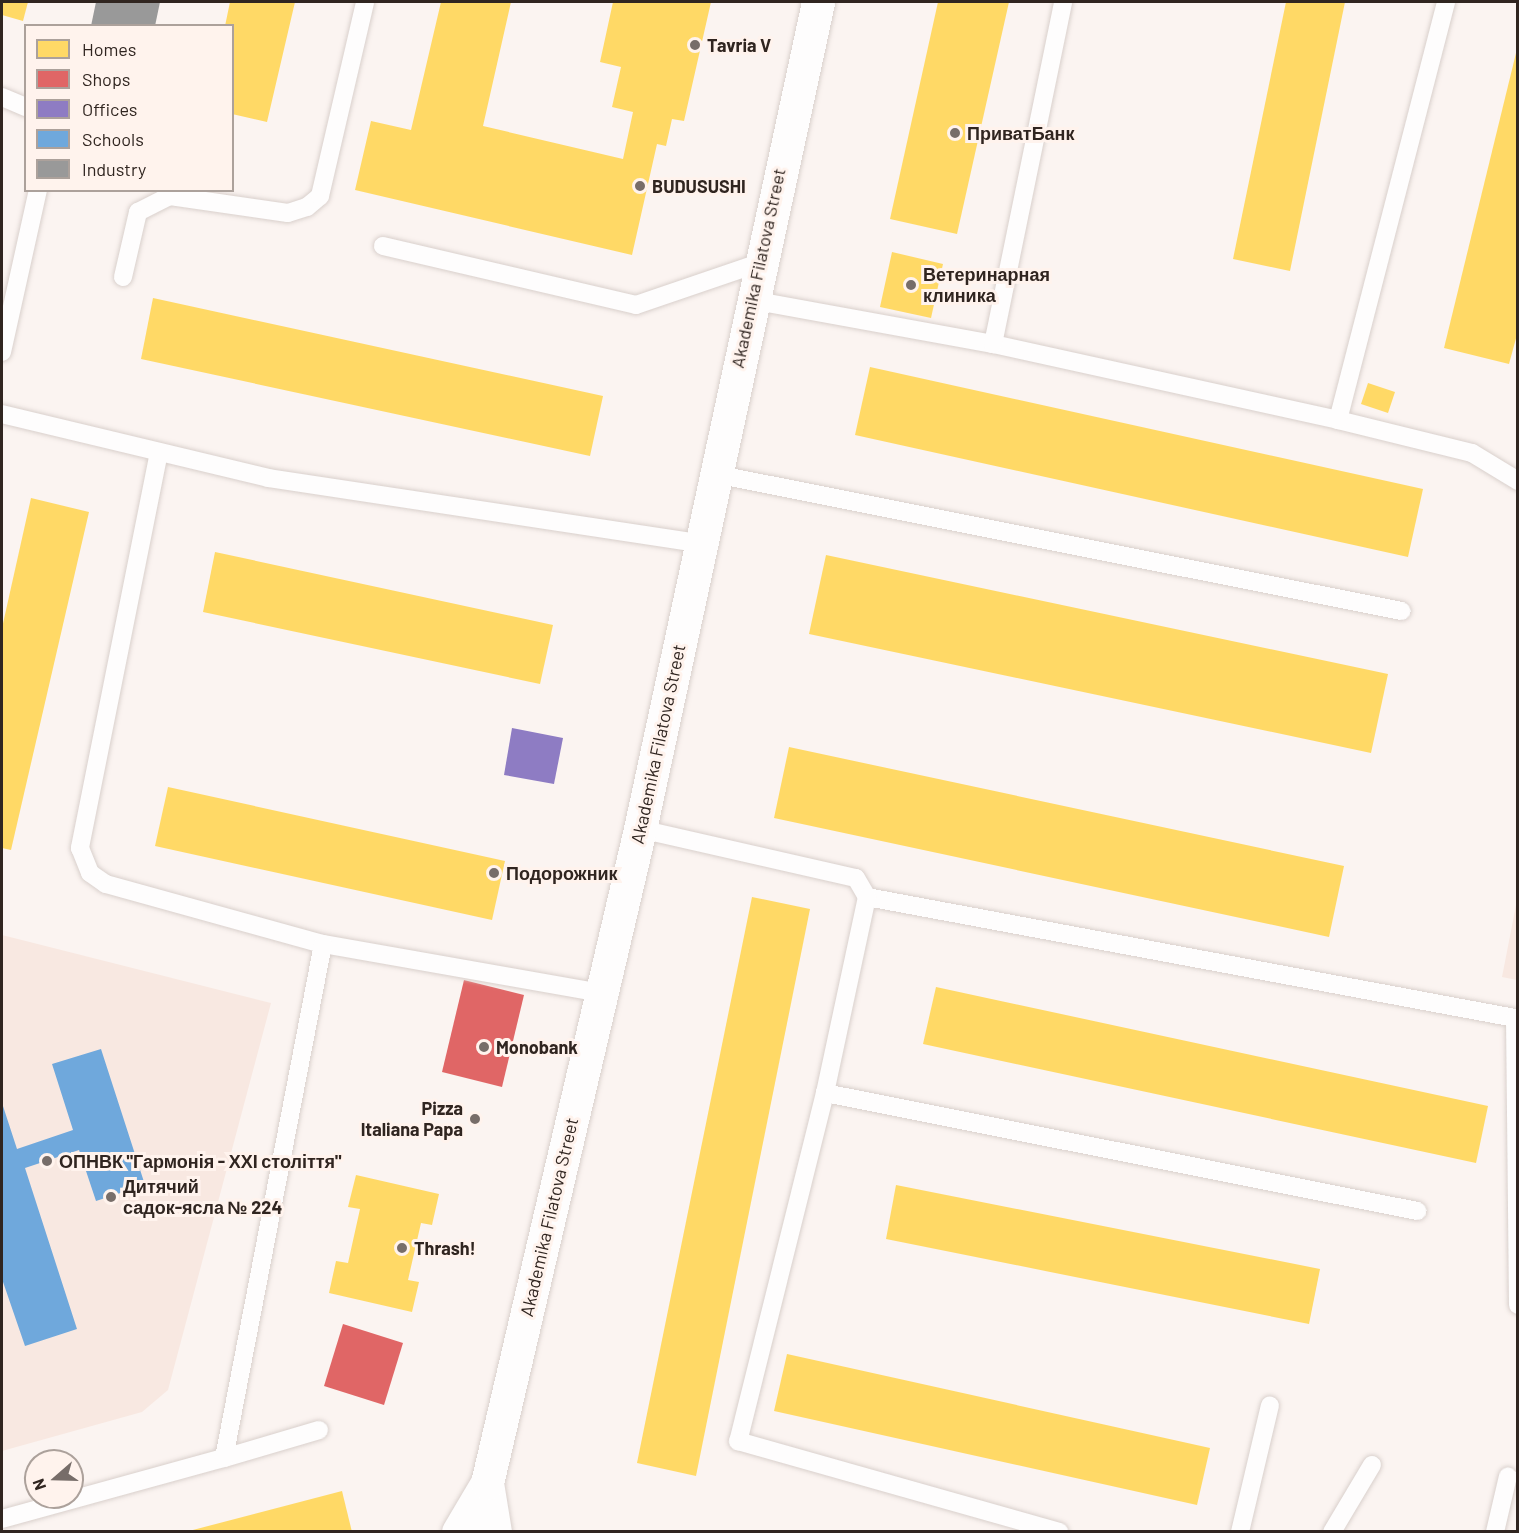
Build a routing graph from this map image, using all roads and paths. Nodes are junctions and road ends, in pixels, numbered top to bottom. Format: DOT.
graph roads {
  1 [pos="365,2"];
  2 [pos="818,2"];
  3 [pos="1063,2"];
  4 [pos="1446,2"];
  5 [pos="2,97"];
  6 [pos="24,106"];
  7 [pos="38,192"];
  8 [pos="383,246"];
  9 [pos="759,263"];
  10 [pos="123,277"];
  11 [pos="751,300"];
  12 [pos="993,344"];
  13 [pos="2,350"];
  14 [pos="2,414"];
  15 [pos="1338,420"];
  16 [pos="159,452"];
  17 [pos="715,474"];
  18 [pos="1518,481"];
  19 [pos="702,544"];
  20 [pos="1401,611"];
  21 [pos="640,829"];
  22 [pos="867,897"];
  23 [pos="322,944"];
  24 [pos="602,993"];
  25 [pos="825,1093"];
  26 [pos="1417,1211"];
  27 [pos="1518,1305"];
  28 [pos="1270,1405"];
  29 [pos="319,1430"];
  30 [pos="224,1458"];
  31 [pos="1372,1465"];
  32 [pos="1508,1476"];
  33 [pos="487,1483"];
  34 [pos="2,1519"];
  35 [pos="458,1532"];
  36 [pos="495,1532"];
  37 [pos="1059,1532"];
  38 [pos="1240,1532"];
  39 [pos="1332,1532"];
  40 [pos="1495,1532"];
  1 -- 10 [label="lane"];
  2 -- 9 [label="main road, Akademika Filatova Street"];
  3 -- 12 [label="lane"];
  4 -- 15 [label="lane"];
  5 -- 6 [label="lane"];
  7 -- 13 [label="lane"];
  8 -- 9 [label="lane"];
  9 -- 11 [label="main road, Akademika Filatova Street"];
  11 -- 12 [label="lane"];
  11 -- 17 [label="main road, Akademika Filatova Street"];
  12 -- 15 [label="lane"];
  14 -- 16 [label="lane"];
  15 -- 18 [label="lane"];
  16 -- 19 [label="lane"];
  16 -- 23 [label="lane"];
  17 -- 19 [label="main road, Akademika Filatova Street"];
  17 -- 20 [label="lane"];
  19 -- 21 [label="main road, Akademika Filatova Street"];
  21 -- 22 [label="lane"];
  21 -- 24 [label="main road, Akademika Filatova Street"];
  22 -- 25 [label="lane"];
  22 -- 27 [label="lane"];
  23 -- 24 [label="lane"];
  23 -- 30 [label="lane"];
  24 -- 33 [label="main road, Akademika Filatova Street"];
  25 -- 26 [label="lane"];
  25 -- 37 [label="lane"];
  28 -- 38 [label="lane"];
  29 -- 30 [label="lane"];
  30 -- 34 [label="lane"];
  31 -- 39 [label="lane"];
  32 -- 40 [label="lane"];
  33 -- 35 [label="main road, Akademika Filatova Street"];
  33 -- 36 [label="main road, Akademika Filatova Street"];
}
